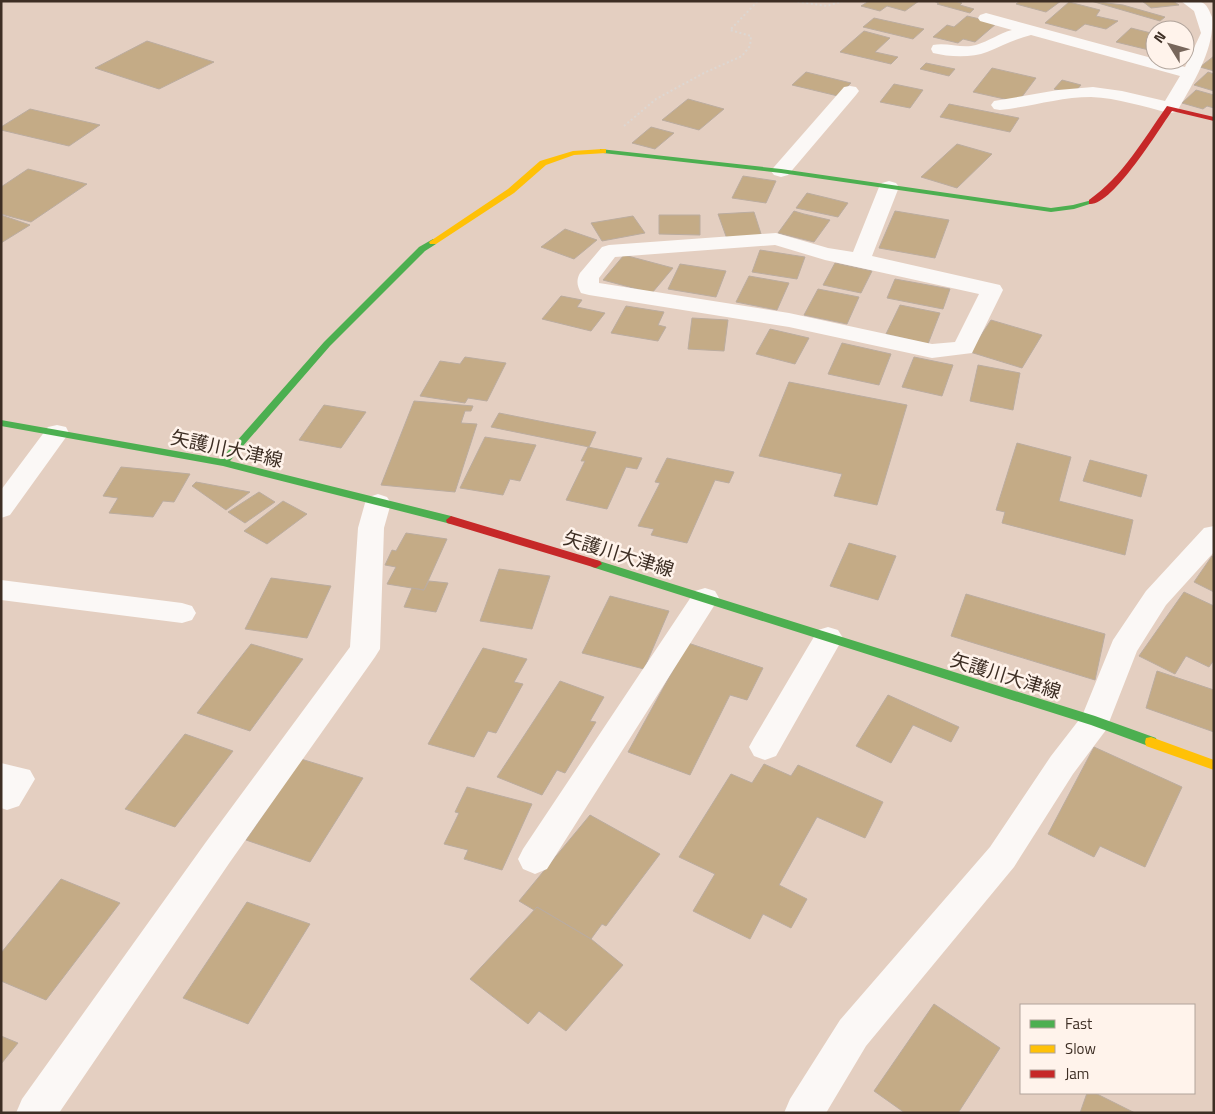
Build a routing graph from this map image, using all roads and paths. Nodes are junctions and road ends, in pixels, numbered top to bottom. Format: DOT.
graph roads {
  1 [pos="758,1"];
  2 [pos="793,1"];
  3 [pos="843,1"];
  4 [pos="1189,1"];
  5 [pos="986,18"];
  6 [pos="1031,30"];
  7 [pos="1211,33"];
  8 [pos="939,49"];
  9 [pos="1189,73"];
  10 [pos="850,91"];
  11 [pos="1000,105"];
  12 [pos="1170,108"];
  13 [pos="1214,119"];
  14 [pos="597,150"];
  15 [pos="781,171"];
  16 [pos="889,187"];
  17 [pos="860,260"];
  18 [pos="1,423"];
  19 [pos="57,433"];
  20 [pos="223,463"];
  21 [pos="378,503"];
  22 [pos="1,509"];
  23 [pos="1214,536"];
  24 [pos="1,590"];
  25 [pos="705,598"];
  26 [pos="182,613"];
  27 [pos="828,638"];
  28 [pos="1095,722"];
  29 [pos="765,747"];
  30 [pos="1214,765"];
  31 [pos="535,859"];
  32 [pos="36,1113"];
  33 [pos="804,1113"];
  1 -- 14 [label="path"];
  2 -- 3 [label="path"];
  4 -- 7 [label="street"];
  5 -- 6 [label="street"];
  6 -- 8 [label="street"];
  6 -- 9 [label="street"];
  7 -- 9 [label="street"];
  9 -- 12 [label="street"];
  10 -- 15 [label="street"];
  11 -- 12 [label="street"];
  12 -- 13 [label="street"];
  12 -- 16 [label="street"];
  14 -- 15 [label="street"];
  14 -- 20 [label="street"];
  15 -- 16 [label="street"];
  16 -- 17 [label="street"];
  17 -- 17 [label="street"];
  18 -- 19 [label="street, 矢護川大津線"];
  19 -- 20 [label="street, 矢護川大津線"];
  19 -- 22 [label="street"];
  20 -- 21 [label="street, 矢護川大津線"];
  21 -- 25 [label="street, 矢護川大津線"];
  21 -- 32 [label="street"];
  23 -- 28 [label="street"];
  24 -- 26 [label="street"];
  25 -- 27 [label="street, 矢護川大津線"];
  25 -- 31 [label="street"];
  27 -- 28 [label="street, 矢護川大津線"];
  27 -- 29 [label="street"];
  28 -- 30 [label="street, 矢護川大津線"];
  28 -- 33 [label="street"];
}
